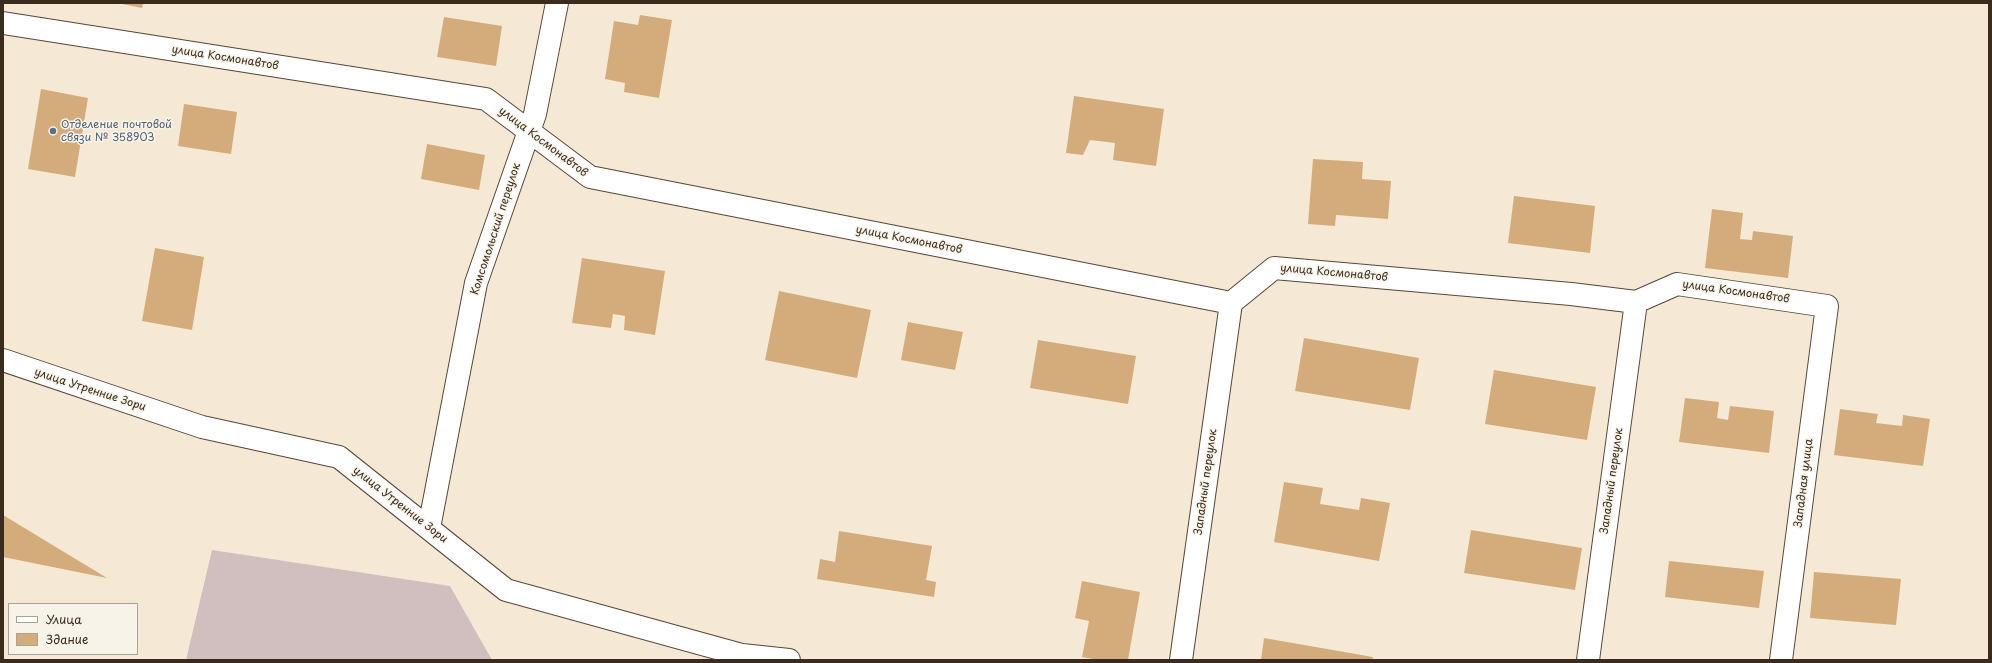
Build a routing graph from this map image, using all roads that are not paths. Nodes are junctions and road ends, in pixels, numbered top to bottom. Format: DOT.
graph roads {
  1 [pos="557,3"];
  2 [pos="3,23"];
  3 [pos="529,132"];
  4 [pos="1636,302"];
  5 [pos="1231,303"];
  6 [pos="1827,306"];
  7 [pos="3,360"];
  8 [pos="429,528"];
  9 [pos="789,660"];
  10 [pos="1181,660"];
  11 [pos="1588,660"];
  12 [pos="1782,660"];
  1 -- 3 [label="street, Комсомольский переулок"];
  2 -- 3 [label="street, улица Космонавтов"];
  3 -- 5 [label="street, улица Космонавтов"];
  3 -- 8 [label="street, Комсомольский переулок"];
  4 -- 5 [label="street, улица Космонавтов"];
  4 -- 6 [label="street, улица Космонавтов"];
  4 -- 11 [label="street, Западный переулок"];
  5 -- 10 [label="street, Западный переулок"];
  6 -- 12 [label="street, Западная улица"];
  7 -- 8 [label="street, улица Утренние Зори"];
  8 -- 9 [label="street, улица Утренние Зори"];
}
